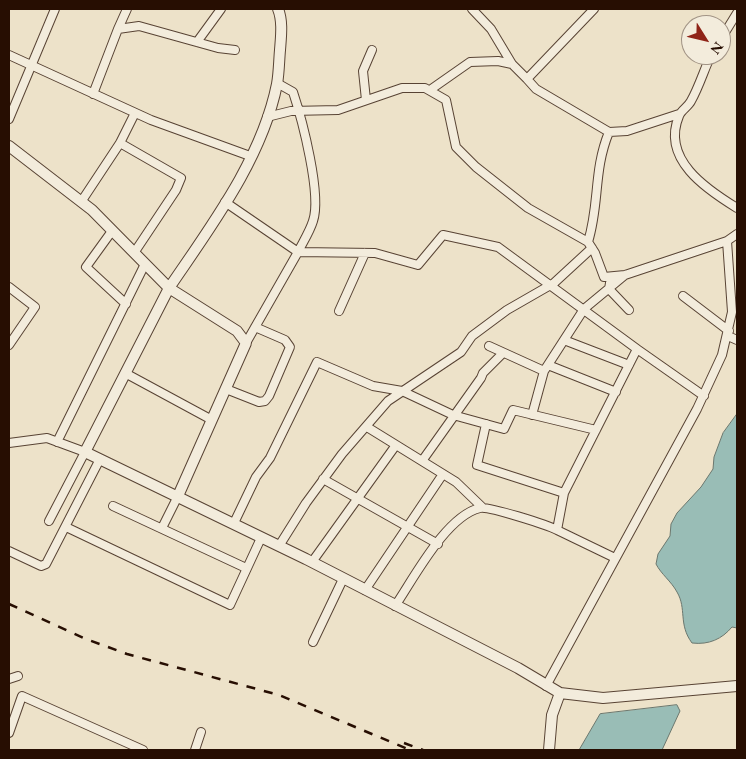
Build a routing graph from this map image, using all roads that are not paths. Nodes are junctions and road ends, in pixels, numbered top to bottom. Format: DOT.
graph roads {
  1 [pos="54,9"];
  2 [pos="127,9"];
  3 [pos="221,9"];
  4 [pos="278,9"];
  5 [pos="472,9"];
  6 [pos="594,9"];
  7 [pos="118,29"];
  8 [pos="197,42"];
  9 [pos="236,50"];
  10 [pos="372,50"];
  11 [pos="9,55"];
  12 [pos="512,64"];
  13 [pos="31,65"];
  14 [pos="708,65"];
  15 [pos="527,79"];
  16 [pos="278,83"];
  17 [pos="430,90"];
  18 [pos="93,94"];
  19 [pos="366,100"];
  20 [pos="299,111"];
  21 [pos="136,114"];
  22 [pos="679,114"];
  23 [pos="267,117"];
  24 [pos="9,119"];
  25 [pos="609,132"];
  26 [pos="120,143"];
  27 [pos="9,146"];
  28 [pos="250,156"];
  29 [pos="82,202"];
  30 [pos="225,202"];
  31 [pos="737,208"];
  32 [pos="112,231"];
  33 [pos="737,234"];
  34 [pos="727,241"];
  35 [pos="590,245"];
  36 [pos="298,252"];
  37 [pos="134,253"];
  38 [pos="364,253"];
  39 [pos="145,264"];
  40 [pos="625,275"];
  41 [pos="612,277"];
  42 [pos="551,284"];
  43 [pos="9,287"];
  44 [pos="169,288"];
  45 [pos="609,289"];
  46 [pos="683,296"];
  47 [pos="126,304"];
  48 [pos="584,309"];
  49 [pos="629,310"];
  50 [pos="340,311"];
  51 [pos="255,327"];
  52 [pos="728,334"];
  53 [pos="564,340"];
  54 [pos="737,340"];
  55 [pos="246,343"];
  56 [pos="9,345"];
  57 [pos="489,346"];
  58 [pos="637,349"];
  59 [pos="502,352"];
  60 [pos="629,365"];
  61 [pos="546,368"];
  62 [pos="125,373"];
  63 [pos="226,389"];
  64 [pos="402,391"];
  65 [pos="616,392"];
  66 [pos="704,396"];
  67 [pos="453,415"];
  68 [pos="532,415"];
  69 [pos="212,420"];
  70 [pos="486,424"];
  71 [pos="367,427"];
  72 [pos="596,430"];
  73 [pos="57,442"];
  74 [pos="9,443"];
  75 [pos="396,445"];
  76 [pos="85,452"];
  77 [pos="100,459"];
  78 [pos="422,461"];
  79 [pos="443,474"];
  80 [pos="323,479"];
  81 [pos="564,493"];
  82 [pos="178,496"];
  83 [pos="358,498"];
  84 [pos="113,506"];
  85 [pos="482,507"];
  86 [pos="49,520"];
  87 [pos="234,523"];
  88 [pos="66,527"];
  89 [pos="408,527"];
  90 [pos="162,528"];
  91 [pos="557,530"];
  92 [pos="261,538"];
  93 [pos="438,544"];
  94 [pos="279,546"];
  95 [pos="9,552"];
  96 [pos="615,558"];
  97 [pos="312,562"];
  98 [pos="246,568"];
  99 [pos="343,579"];
  100 [pos="365,590"];
  101 [pos="395,606"];
  102 [pos="313,642"];
  103 [pos="18,676"];
  104 [pos="9,679"];
  105 [pos="546,686"];
  106 [pos="737,686"];
  107 [pos="560,693"];
  108 [pos="201,732"];
  109 [pos="9,733"];
  110 [pos="143,750"];
  111 [pos="195,750"];
  112 [pos="549,750"];
  1 -- 13 [label="street"];
  2 -- 7 [label="street"];
  3 -- 8 [label="street"];
  4 -- 16 [label="street"];
  5 -- 12 [label="street"];
  6 -- 15 [label="street"];
  7 -- 8 [label="street"];
  7 -- 18 [label="street"];
  8 -- 9 [label="street"];
  10 -- 19 [label="street"];
  11 -- 13 [label="street"];
  12 -- 15 [label="street"];
  12 -- 17 [label="street"];
  13 -- 18 [label="street"];
  13 -- 24 [label="street"];
  14 -- 22 [label="street"];
  15 -- 25 [label="street"];
  16 -- 20 [label="street"];
  16 -- 23 [label="street"];
  17 -- 19 [label="street"];
  17 -- 35 [label="street"];
  18 -- 21 [label="street"];
  19 -- 20 [label="street"];
  20 -- 23 [label="street"];
  20 -- 36 [label="street"];
  21 -- 26 [label="street"];
  21 -- 28 [label="street"];
  22 -- 25 [label="street"];
  22 -- 31 [label="street"];
  23 -- 28 [label="street"];
  25 -- 35 [label="street"];
  26 -- 29 [label="street"];
  26 -- 37 [label="street"];
  27 -- 29 [label="street"];
  28 -- 30 [label="street"];
  29 -- 32 [label="street"];
  30 -- 36 [label="street"];
  30 -- 44 [label="street"];
  32 -- 37 [label="street"];
  32 -- 47 [label="street"];
  33 -- 34 [label="street"];
  34 -- 40 [label="street"];
  34 -- 52 [label="street"];
  35 -- 41 [label="street"];
  35 -- 42 [label="street"];
  36 -- 38 [label="street"];
  36 -- 51 [label="street"];
  37 -- 39 [label="street"];
  38 -- 42 [label="street"];
  38 -- 50 [label="street"];
  39 -- 44 [label="street"];
  39 -- 47 [label="street"];
  40 -- 41 [label="street"];
  40 -- 45 [label="street"];
  41 -- 45 [label="street"];
  42 -- 48 [label="street"];
  42 -- 64 [label="street"];
  43 -- 56 [label="street"];
  44 -- 55 [label="street"];
  44 -- 62 [label="street"];
  45 -- 48 [label="street"];
  45 -- 49 [label="street"];
  46 -- 52 [label="street"];
  47 -- 73 [label="street"];
  48 -- 53 [label="street"];
  48 -- 58 [label="street"];
  51 -- 55 [label="street"];
  51 -- 63 [label="street"];
  52 -- 54 [label="street"];
  52 -- 66 [label="street"];
  53 -- 60 [label="street"];
  53 -- 61 [label="street"];
  55 -- 63 [label="street"];
  57 -- 59 [label="street"];
  58 -- 60 [label="street"];
  58 -- 66 [label="street"];
  59 -- 61 [label="street"];
  59 -- 67 [label="street"];
  60 -- 65 [label="street"];
  61 -- 65 [label="street"];
  61 -- 68 [label="street"];
  62 -- 69 [label="street"];
  62 -- 76 [label="street"];
  63 -- 69 [label="street"];
  64 -- 67 [label="street"];
  64 -- 71 [label="street"];
  64 -- 87 [label="street"];
  65 -- 72 [label="street"];
  66 -- 96 [label="street"];
  67 -- 70 [label="street"];
  67 -- 78 [label="street"];
  68 -- 70 [label="street"];
  68 -- 72 [label="street"];
  69 -- 82 [label="street"];
  70 -- 81 [label="street"];
  71 -- 75 [label="street"];
  71 -- 80 [label="street"];
  72 -- 81 [label="street"];
  73 -- 74 [label="street"];
  73 -- 76 [label="street"];
  75 -- 78 [label="street"];
  75 -- 83 [label="street"];
  76 -- 77 [label="street"];
  76 -- 86 [label="street"];
  77 -- 82 [label="street"];
  77 -- 88 [label="street"];
  78 -- 79 [label="street"];
  79 -- 85 [label="street"];
  79 -- 89 [label="street"];
  80 -- 83 [label="street"];
  80 -- 94 [label="street"];
  81 -- 91 [label="street"];
  82 -- 87 [label="street"];
  82 -- 90 [label="street"];
  83 -- 89 [label="street"];
  83 -- 97 [label="street"];
  84 -- 90 [label="street"];
  85 -- 91 [label="street"];
  85 -- 93 [label="street"];
  87 -- 92 [label="street"];
  88 -- 95 [label="street"];
  88 -- 98 [label="street"];
  89 -- 93 [label="street"];
  89 -- 100 [label="street"];
  90 -- 98 [label="street"];
  91 -- 96 [label="street"];
  92 -- 94 [label="street"];
  92 -- 98 [label="street"];
  93 -- 101 [label="street"];
  94 -- 97 [label="street"];
  96 -- 105 [label="street"];
  97 -- 99 [label="street"];
  99 -- 100 [label="street"];
  99 -- 102 [label="street"];
  100 -- 101 [label="street"];
  101 -- 105 [label="street"];
  103 -- 104 [label="street"];
  105 -- 107 [label="street"];
  106 -- 107 [label="street"];
  107 -- 112 [label="street"];
  108 -- 111 [label="street"];
  109 -- 110 [label="street"];
}
